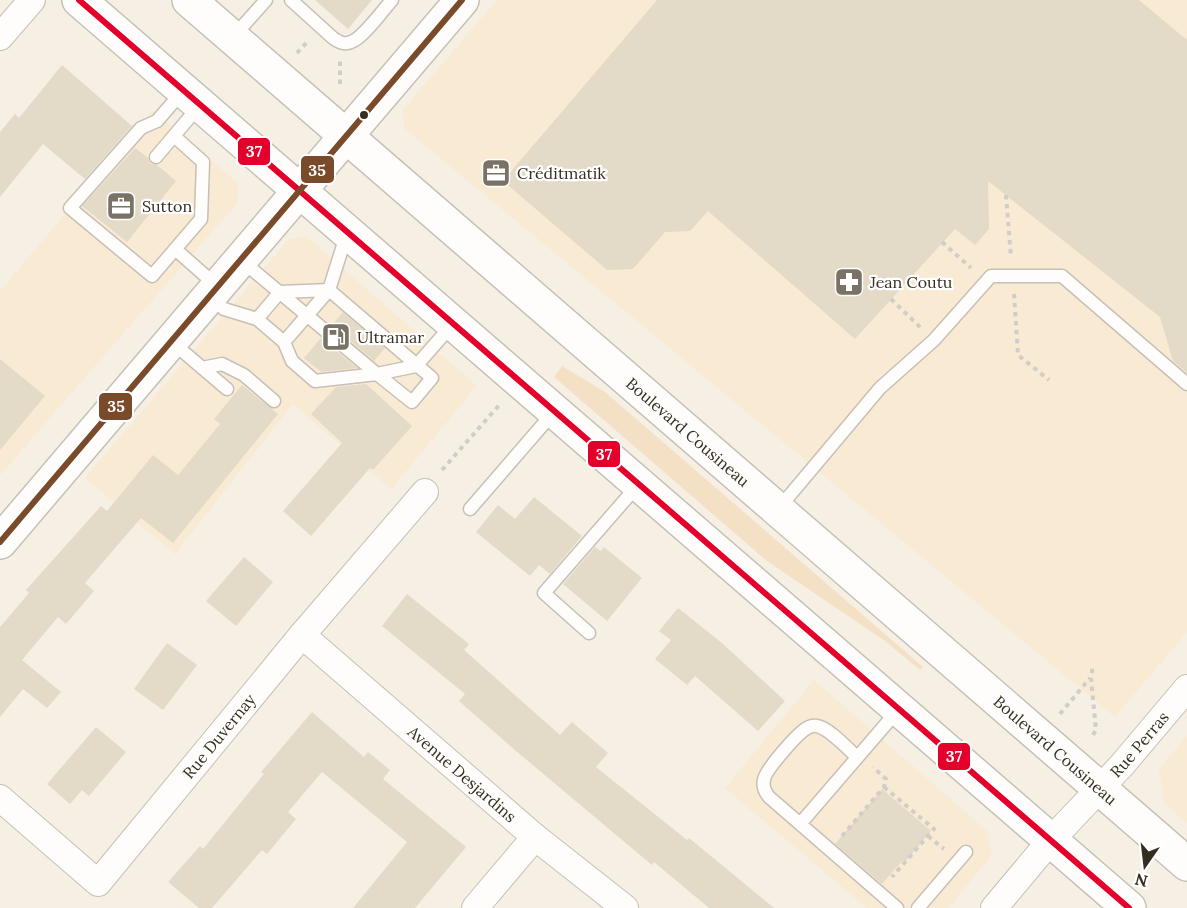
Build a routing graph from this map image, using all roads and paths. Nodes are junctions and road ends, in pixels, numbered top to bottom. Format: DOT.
graph roads {
  1 [pos="32,0"];
  2 [pos="79,0"];
  3 [pos="189,0"];
  4 [pos="266,0"];
  5 [pos="291,0"];
  6 [pos="392,0"];
  7 [pos="462,0"];
  8 [pos="314,34"];
  9 [pos="0,37"];
  10 [pos="232,38"];
  11 [pos="341,53"];
  12 [pos="295,56"];
  13 [pos="340,84"];
  14 [pos="192,98"];
  15 [pos="174,136"];
  16 [pos="345,136"];
  17 [pos="156,157"];
  18 [pos="299,190"];
  19 [pos="1006,195"];
  20 [pos="347,232"];
  21 [pos="942,242"];
  22 [pos="175,249"];
  23 [pos="241,260"];
  24 [pos="1013,276"];
  25 [pos="986,282"];
  26 [pos="329,290"];
  27 [pos="214,291"];
  28 [pos="280,292"];
  29 [pos="891,299"];
  30 [pos="307,316"];
  31 [pos="257,319"];
  32 [pos="453,323"];
  33 [pos="934,340"];
  34 [pos="171,341"];
  35 [pos="284,342"];
  36 [pos="416,366"];
  37 [pos="202,368"];
  38 [pos="377,374"];
  39 [pos="1049,380"];
  40 [pos="1187,384"];
  41 [pos="227,389"];
  42 [pos="274,401"];
  43 [pos="502,401"];
  44 [pos="555,411"];
  45 [pos="442,470"];
  46 [pos="639,485"];
  47 [pos="425,492"];
  48 [pos="470,509"];
  49 [pos="777,510"];
  50 [pos="0,542"];
  51 [pos="589,633"];
  52 [pos="302,635"];
  53 [pos="1093,666"];
  54 [pos="1090,678"];
  55 [pos="1187,688"];
  56 [pos="900,708"];
  57 [pos="1057,717"];
  58 [pos="1093,735"];
  59 [pos="857,757"];
  60 [pos="1100,789"];
  61 [pos="0,798"];
  62 [pos="800,824"];
  63 [pos="928,836"];
  64 [pos="535,837"];
  65 [pos="1051,840"];
  66 [pos="934,841"];
  67 [pos="836,843"];
  68 [pos="966,852"];
  69 [pos="1187,864"];
  70 [pos="886,884"];
  71 [pos="475,908"];
  72 [pos="625,908"];
  73 [pos="897,908"];
  74 [pos="918,908"];
  75 [pos="994,908"];
  76 [pos="1129,908"];
  1 -- 9 [label="street"];
  2 -- 14 [label="main road"];
  3 -- 10 [label="main road, Boulevard Cousineau"];
  4 -- 10 [label="lane"];
  5 -- 6 [label="lane"];
  7 -- 16 [label="main road"];
  8 -- 12 [label="path"];
  10 -- 16 [label="main road, Boulevard Cousineau"];
  11 -- 13 [label="path"];
  14 -- 15 [label="lane"];
  14 -- 18 [label="main road"];
  14 -- 22 [label="lane"];
  15 -- 17 [label="lane"];
  15 -- 22 [label="lane"];
  16 -- 18 [label="main road"];
  16 -- 49 [label="main road, Boulevard Cousineau"];
  18 -- 20 [label="main road"];
  18 -- 23 [label="main road"];
  19 -- 24 [label="path"];
  20 -- 26 [label="lane"];
  20 -- 32 [label="main road"];
  21 -- 25 [label="path"];
  22 -- 27 [label="lane"];
  23 -- 27 [label="main road"];
  23 -- 28 [label="lane"];
  24 -- 25 [label="lane"];
  24 -- 39 [label="path"];
  24 -- 40 [label="lane"];
  25 -- 33 [label="lane"];
  26 -- 28 [label="lane"];
  26 -- 30 [label="lane"];
  26 -- 36 [label="lane"];
  27 -- 31 [label="lane"];
  27 -- 34 [label="main road"];
  28 -- 30 [label="lane"];
  28 -- 31 [label="lane"];
  29 -- 33 [label="path"];
  30 -- 35 [label="lane"];
  30 -- 38 [label="lane"];
  31 -- 35 [label="lane"];
  32 -- 36 [label="lane"];
  32 -- 44 [label="main road"];
  33 -- 49 [label="lane"];
  34 -- 37 [label="lane"];
  34 -- 50 [label="main road"];
  35 -- 38 [label="lane"];
  36 -- 38 [label="lane"];
  36 -- 38 [label="lane"];
  37 -- 41 [label="lane"];
  37 -- 42 [label="lane"];
  43 -- 45 [label="path"];
  44 -- 46 [label="main road"];
  44 -- 48 [label="lane"];
  46 -- 51 [label="lane"];
  46 -- 56 [label="main road"];
  47 -- 52 [label="street, Rue Duvernay"];
  49 -- 60 [label="main road, Boulevard Cousineau"];
  52 -- 61 [label="street, Rue Duvernay"];
  52 -- 64 [label="street, Avenue Desjardins"];
  53 -- 54 [label="path"];
  54 -- 57 [label="path"];
  54 -- 58 [label="path"];
  55 -- 60 [label="street, Rue Perras"];
  56 -- 59 [label="lane"];
  56 -- 65 [label="main road"];
  59 -- 62 [label="lane"];
  59 -- 62 [label="lane"];
  60 -- 65 [label="street, Rue Perras"];
  60 -- 69 [label="main road, Boulevard Cousineau"];
  62 -- 73 [label="lane"];
  63 -- 66 [label="path"];
  63 -- 67 [label="path"];
  63 -- 70 [label="path"];
  64 -- 71 [label="street"];
  64 -- 72 [label="street, Avenue Desjardins"];
  65 -- 75 [label="street, Rue Perras"];
  65 -- 76 [label="main road"];
  68 -- 74 [label="lane"];
}
